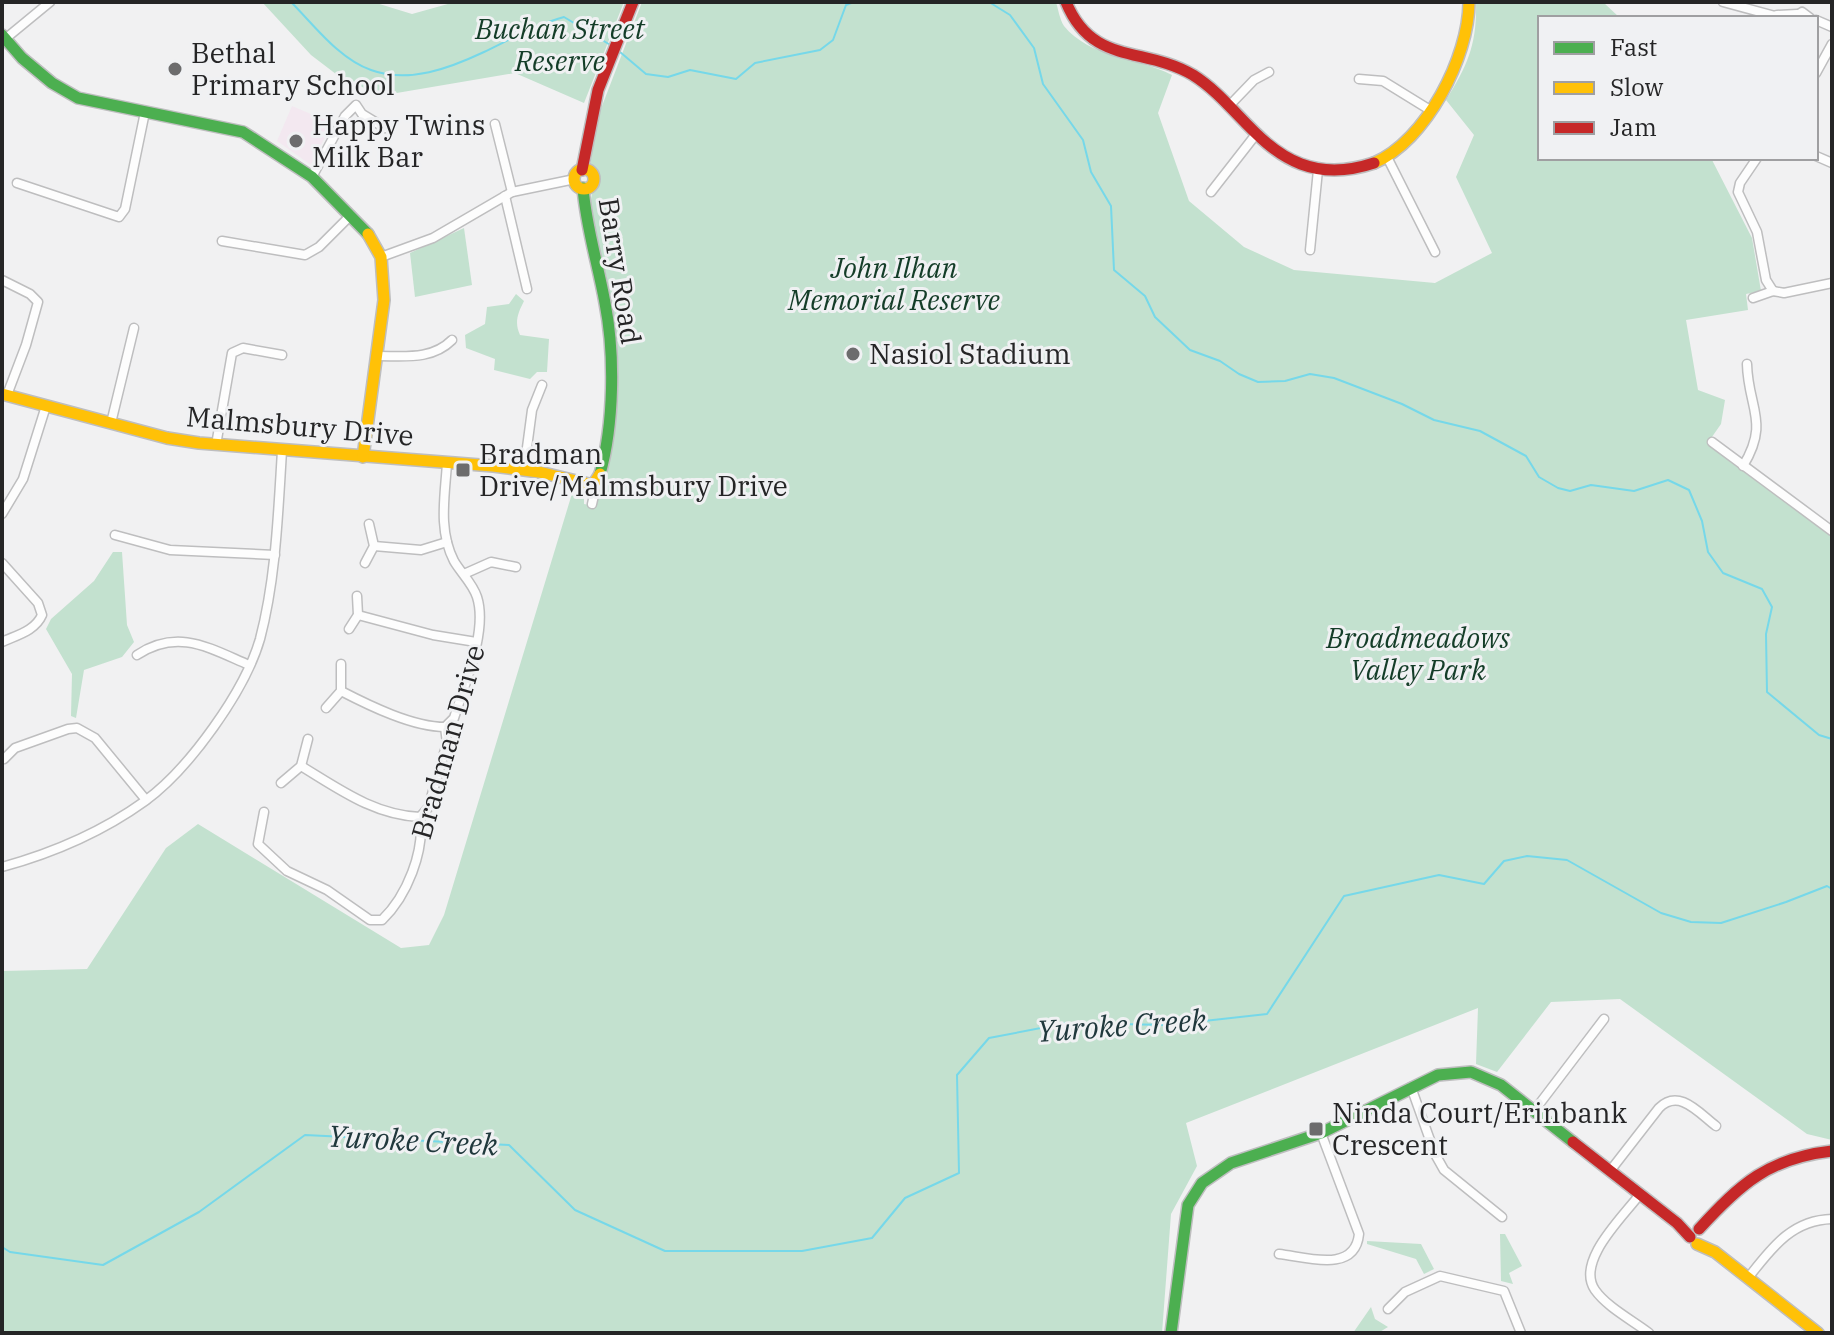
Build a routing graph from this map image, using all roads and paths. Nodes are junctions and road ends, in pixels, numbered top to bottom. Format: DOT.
graph roads {
  1 [pos="50,2"];
  2 [pos="633,2"];
  3 [pos="1066,2"];
  4 [pos="1469,2"];
  5 [pos="1727,4"];
  6 [pos="1728,15"];
  7 [pos="1772,15"];
  8 [pos="1775,16"];
  9 [pos="1790,16"];
  10 [pos="4,37"];
  11 [pos="1832,44"];
  12 [pos="1818,69"];
  13 [pos="1269,72"];
  14 [pos="1359,79"];
  15 [pos="1229,106"];
  16 [pos="1430,110"];
  17 [pos="145,112"];
  18 [pos="495,124"];
  19 [pos="385,128"];
  20 [pos="1257,133"];
  21 [pos="1387,157"];
  22 [pos="1756,160"];
  23 [pos="1318,170"];
  24 [pos="312,177"];
  25 [pos="580,179"];
  26 [pos="17,183"];
  27 [pos="1211,192"];
  28 [pos="509,194"];
  29 [pos="351,215"];
  30 [pos="222,241"];
  31 [pos="1310,250"];
  32 [pos="1435,252"];
  33 [pos="381,257"];
  34 [pos="2,280"];
  35 [pos="1832,283"];
  36 [pos="527,289"];
  37 [pos="1773,291"];
  38 [pos="1753,298"];
  39 [pos="134,328"];
  40 [pos="452,340"];
  41 [pos="282,355"];
  42 [pos="379,356"];
  43 [pos="1747,364"];
  44 [pos="542,385"];
  45 [pos="4,394"];
  46 [pos="46,406"];
  47 [pos="111,423"];
  48 [pos="1712,442"];
  49 [pos="216,445"];
  50 [pos="282,451"];
  51 [pos="363,457"];
  52 [pos="447,463"];
  53 [pos="1743,466"];
  54 [pos="524,470"];
  55 [pos="597,482"];
  56 [pos="592,504"];
  57 [pos="2,514"];
  58 [pos="369,524"];
  59 [pos="1832,531"];
  60 [pos="115,535"];
  61 [pos="447,542"];
  62 [pos="374,546"];
  63 [pos="275,555"];
  64 [pos="2,563"];
  65 [pos="365,563"];
  66 [pos="516,566"];
  67 [pos="464,574"];
  68 [pos="357,596"];
  69 [pos="358,615"];
  70 [pos="349,629"];
  71 [pos="2,642"];
  72 [pos="476,642"];
  73 [pos="137,655"];
  74 [pos="341,664"];
  75 [pos="249,665"];
  76 [pos="341,691"];
  77 [pos="326,708"];
  78 [pos="445,727"];
  79 [pos="308,739"];
  80 [pos="4,759"];
  81 [pos="301,766"];
  82 [pos="281,783"];
  83 [pos="146,800"];
  84 [pos="264,812"];
  85 [pos="420,817"];
  86 [pos="2,867"];
  87 [pos="1604,1019"];
  88 [pos="1411,1087"];
  89 [pos="1534,1111"];
  90 [pos="1716,1126"];
  91 [pos="1321,1133"];
  92 [pos="1832,1151"];
  93 [pos="1610,1171"];
  94 [pos="1640,1194"];
  95 [pos="1502,1217"];
  96 [pos="1832,1219"];
  97 [pos="1698,1235"];
  98 [pos="1279,1254"];
  99 [pos="1748,1278"];
  100 [pos="1388,1309"];
  101 [pos="1815,1332"];
  102 [pos="1171,1333"];
  103 [pos="1521,1333"];
  104 [pos="1649,1333"];
  1 -- 10 [label="street"];
  2 -- 25 [label="street, Barry Road"];
  3 -- 15 [label="street"];
  4 -- 16 [label="street"];
  5 -- 6 [label="street"];
  5 -- 7 [label="street"];
  7 -- 8 [label="street"];
  7 -- 9 [label="street"];
  10 -- 17 [label="street"];
  11 -- 12 [label="street"];
  13 -- 15 [label="street"];
  14 -- 16 [label="street"];
  15 -- 20 [label="street"];
  16 -- 21 [label="street"];
  17 -- 24 [label="street"];
  17 -- 26 [label="street"];
  18 -- 28 [label="street"];
  19 -- 24 [label="street"];
  20 -- 23 [label="street"];
  20 -- 27 [label="street"];
  21 -- 23 [label="street"];
  21 -- 32 [label="street"];
  22 -- 37 [label="street"];
  23 -- 31 [label="street"];
  24 -- 29 [label="street"];
  25 -- 28 [label="street"];
  25 -- 55 [label="street, Barry Road"];
  28 -- 33 [label="street"];
  28 -- 36 [label="street"];
  29 -- 30 [label="street"];
  29 -- 33 [label="street"];
  33 -- 42 [label="street"];
  34 -- 45 [label="street"];
  35 -- 37 [label="street"];
  37 -- 38 [label="street"];
  39 -- 47 [label="street"];
  40 -- 42 [label="street"];
  41 -- 49 [label="street"];
  42 -- 51 [label="street"];
  43 -- 53 [label="street"];
  44 -- 54 [label="street"];
  45 -- 46 [label="street, Malmsbury Drive"];
  46 -- 47 [label="street, Malmsbury Drive"];
  46 -- 57 [label="street"];
  47 -- 49 [label="street, Malmsbury Drive"];
  48 -- 53 [label="street"];
  49 -- 50 [label="street, Malmsbury Drive"];
  50 -- 51 [label="street, Malmsbury Drive"];
  50 -- 63 [label="street"];
  51 -- 52 [label="street, Malmsbury Drive"];
  52 -- 54 [label="street, Malmsbury Drive"];
  52 -- 61 [label="street, Bradman Drive"];
  53 -- 59 [label="street"];
  54 -- 55 [label="street, Malmsbury Drive"];
  55 -- 56 [label="street, Barry Road"];
  58 -- 62 [label="street"];
  60 -- 63 [label="street"];
  61 -- 62 [label="street"];
  61 -- 67 [label="street, Bradman Drive"];
  62 -- 65 [label="street"];
  63 -- 75 [label="street"];
  64 -- 71 [label="street"];
  66 -- 67 [label="street"];
  67 -- 72 [label="street, Bradman Drive"];
  68 -- 69 [label="street"];
  69 -- 70 [label="street"];
  69 -- 72 [label="street"];
  72 -- 78 [label="street, Bradman Drive"];
  73 -- 75 [label="street"];
  74 -- 76 [label="street"];
  75 -- 83 [label="street"];
  76 -- 77 [label="street"];
  76 -- 78 [label="street"];
  78 -- 85 [label="street, Bradman Drive"];
  79 -- 81 [label="street"];
  80 -- 83 [label="street"];
  81 -- 82 [label="street"];
  81 -- 85 [label="street"];
  83 -- 86 [label="street"];
  84 -- 85 [label="street, Bradman Drive"];
  87 -- 89 [label="street"];
  88 -- 89 [label="street"];
  88 -- 91 [label="street"];
  88 -- 95 [label="street"];
  89 -- 93 [label="street"];
  90 -- 93 [label="street"];
  91 -- 98 [label="street"];
  91 -- 102 [label="street"];
  92 -- 97 [label="street"];
  93 -- 94 [label="street"];
  94 -- 97 [label="street"];
  94 -- 104 [label="street"];
  96 -- 99 [label="street"];
  97 -- 99 [label="street"];
  99 -- 101 [label="street"];
  100 -- 103 [label="street"];
}
